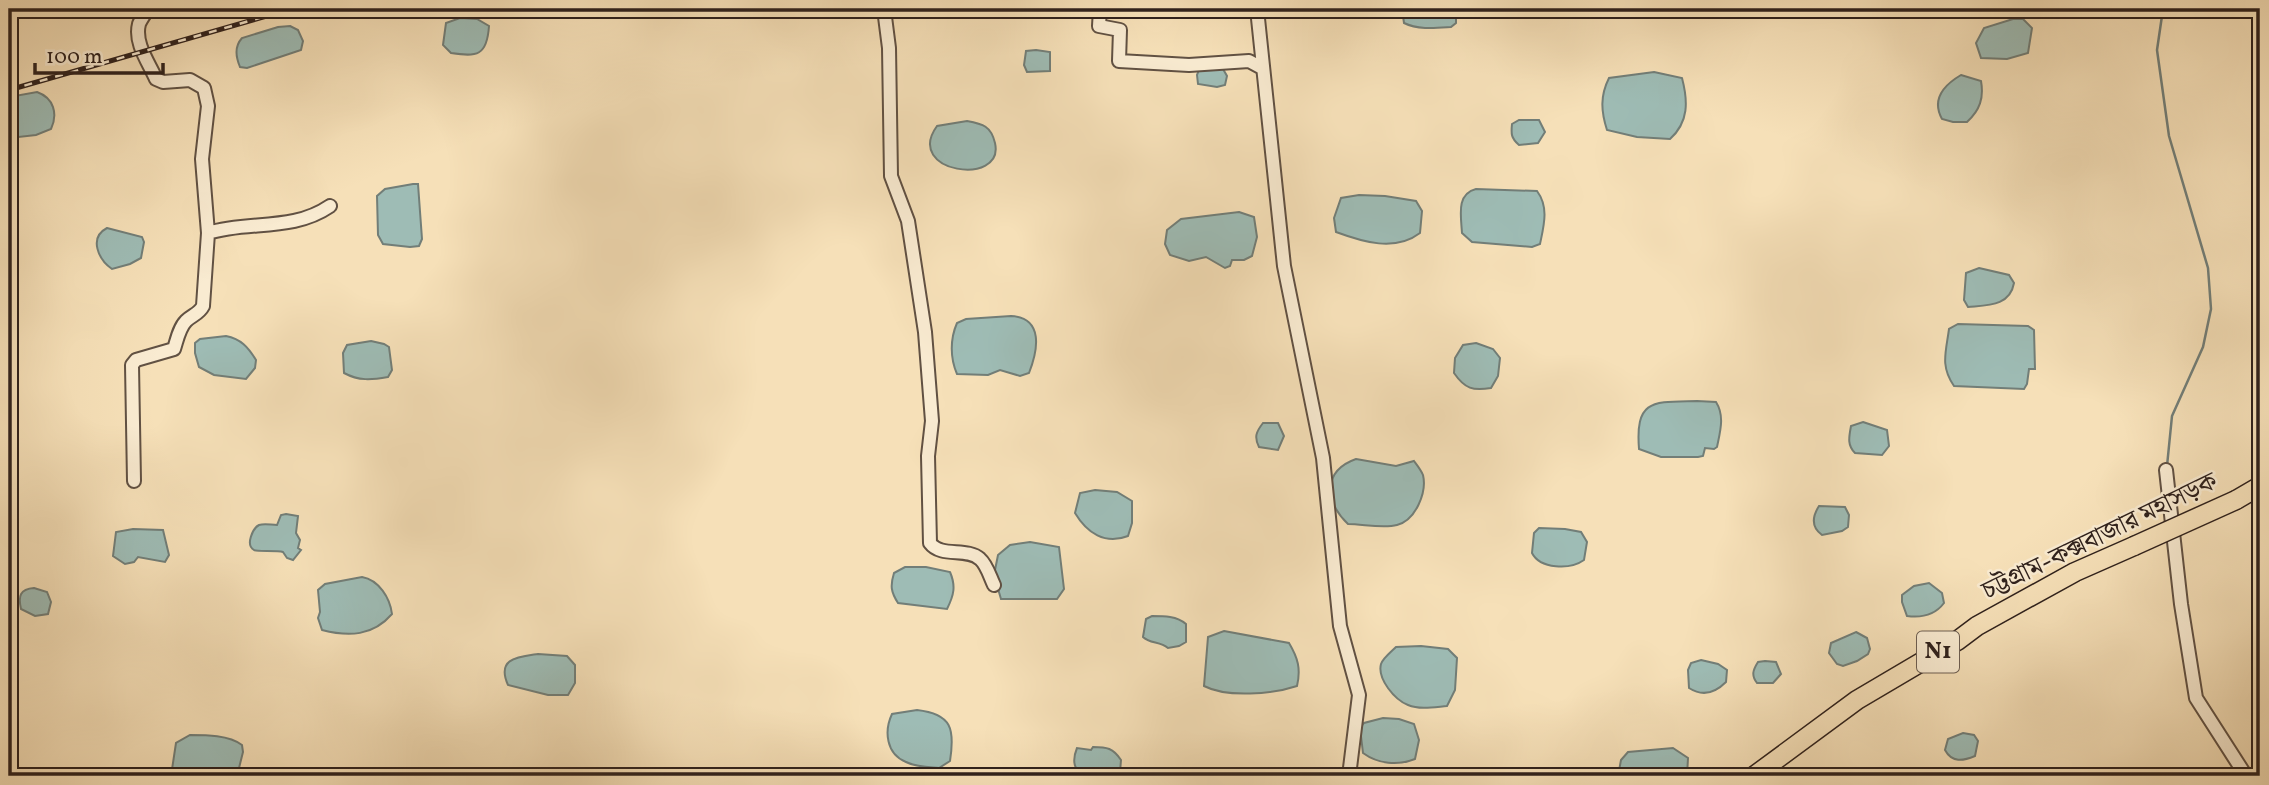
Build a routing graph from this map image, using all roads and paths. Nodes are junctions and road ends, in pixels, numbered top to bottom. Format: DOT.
graph roads {
  1 [pos="148,9"];
  2 [pos="884,9"];
  3 [pos="1100,9"];
  4 [pos="1257,9"];
  5 [pos="1262,68"];
  6 [pos="330,206"];
  7 [pos="208,233"];
  8 [pos="2166,470"];
  9 [pos="134,481"];
  10 [pos="2260,486"];
  11 [pos="994,585"];
  12 [pos="1349,776"];
  13 [pos="1754,776"];
  14 [pos="2246,776"];
  1 -- 7 [label="street"];
  2 -- 11 [label="street"];
  3 -- 5 [label="street"];
  4 -- 5 [label="street"];
  5 -- 12 [label="street"];
  6 -- 7 [label="street"];
  7 -- 9 [label="street"];
  8 -- 14 [label="street"];
  10 -- 13 [label="highway, চট্টগ্রাম-কক্সবাজার মহাসড়ক / N1, bridge"];
}
